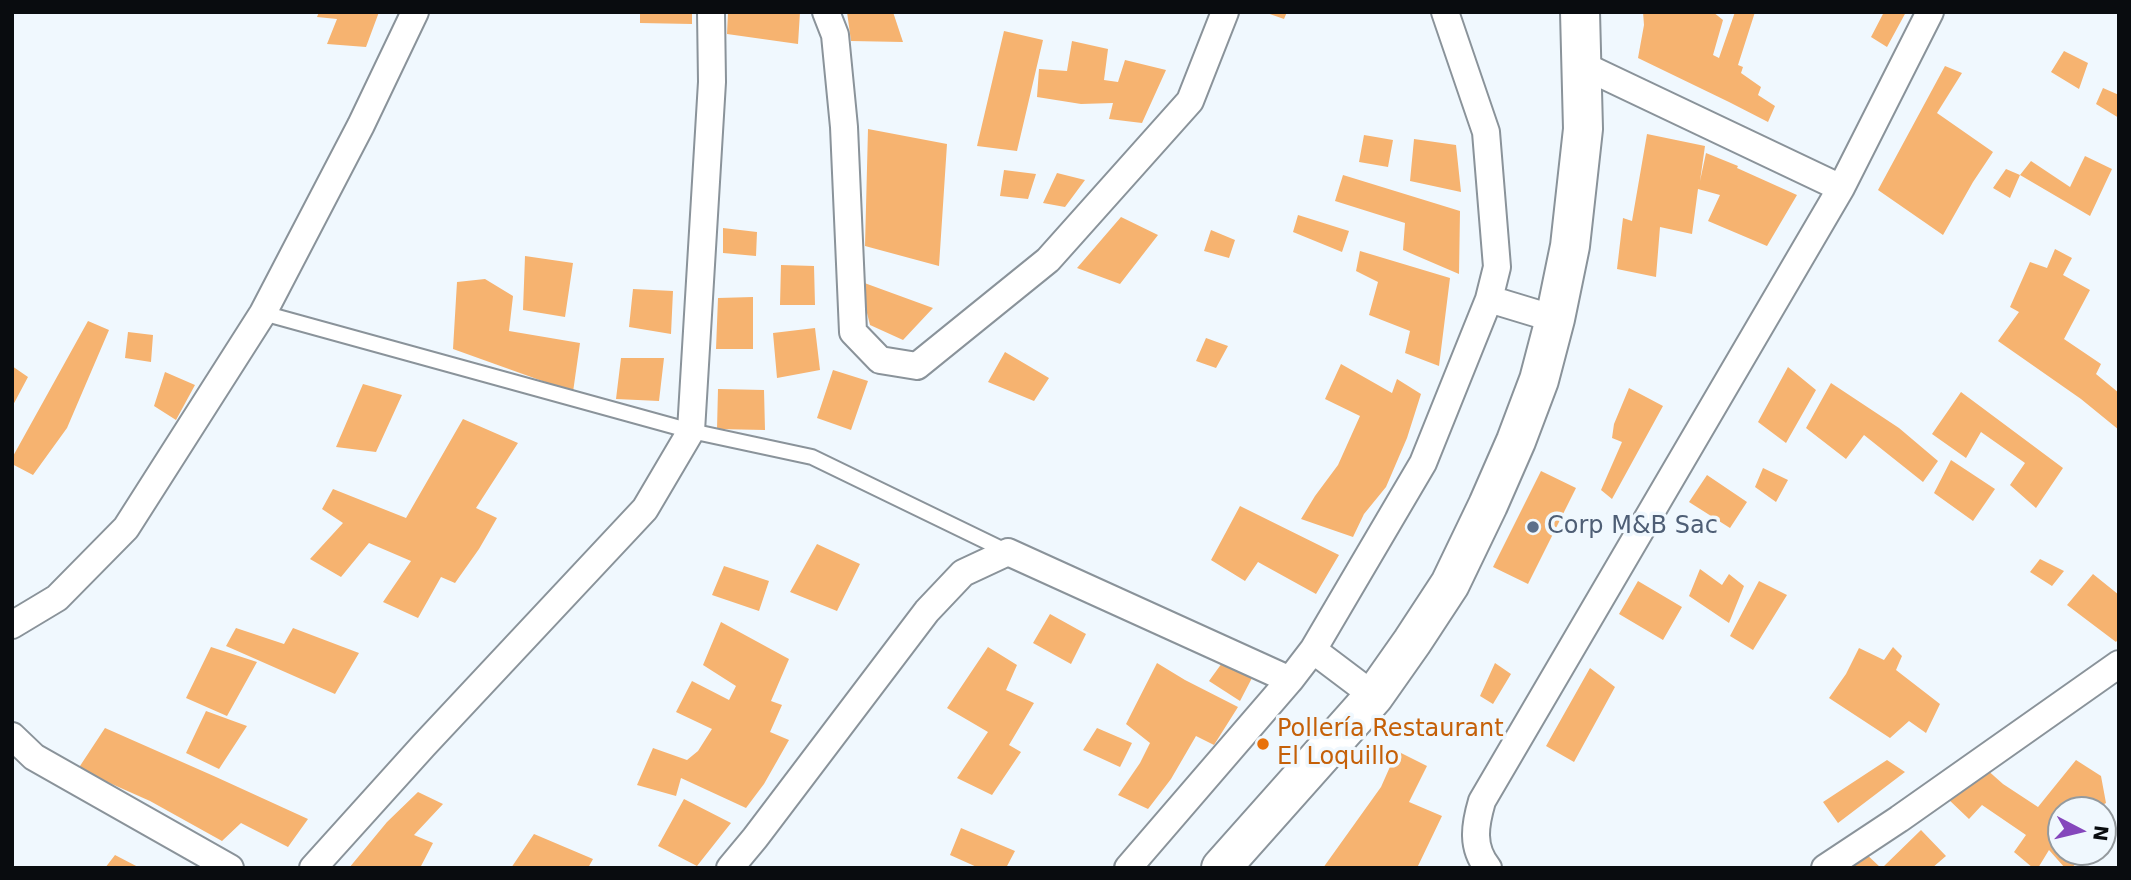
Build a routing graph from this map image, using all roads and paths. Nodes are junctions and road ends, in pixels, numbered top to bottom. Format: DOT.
graph roads {
  1 [pos="415,12"];
  2 [pos="711,12"];
  3 [pos="826,12"];
  4 [pos="1225,12"];
  5 [pos="1445,12"];
  6 [pos="1580,12"];
  7 [pos="1930,12"];
  8 [pos="1582,65"];
  9 [pos="1841,188"];
  10 [pos="1489,299"];
  11 [pos="263,313"];
  12 [pos="1555,319"];
  13 [pos="691,431"];
  14 [pos="1008,552"];
  15 [pos="12,625"];
  16 [pos="1313,650"];
  17 [pos="2119,664"];
  18 [pos="1290,680"];
  19 [pos="1374,696"];
  20 [pos="12,736"];
  21 [pos="230,868"];
  22 [pos="313,868"];
  23 [pos="730,868"];
  24 [pos="1128,868"];
  25 [pos="1221,868"];
  26 [pos="1488,868"];
  27 [pos="1825,868"];
  1 -- 11 [label="street"];
  2 -- 13 [label="street"];
  3 -- 4 [label="street"];
  5 -- 10 [label="street"];
  6 -- 8 [label="highway"];
  7 -- 9 [label="street"];
  8 -- 9 [label="street"];
  8 -- 12 [label="highway"];
  9 -- 26 [label="street"];
  10 -- 12 [label="street"];
  10 -- 16 [label="street"];
  11 -- 13 [label="lane"];
  11 -- 15 [label="street"];
  12 -- 19 [label="highway"];
  13 -- 14 [label="lane"];
  13 -- 22 [label="street"];
  14 -- 18 [label="street"];
  14 -- 23 [label="street"];
  16 -- 18 [label="street"];
  16 -- 19 [label="street"];
  17 -- 27 [label="street"];
  18 -- 24 [label="street"];
  19 -- 25 [label="highway"];
  20 -- 21 [label="street"];
}
